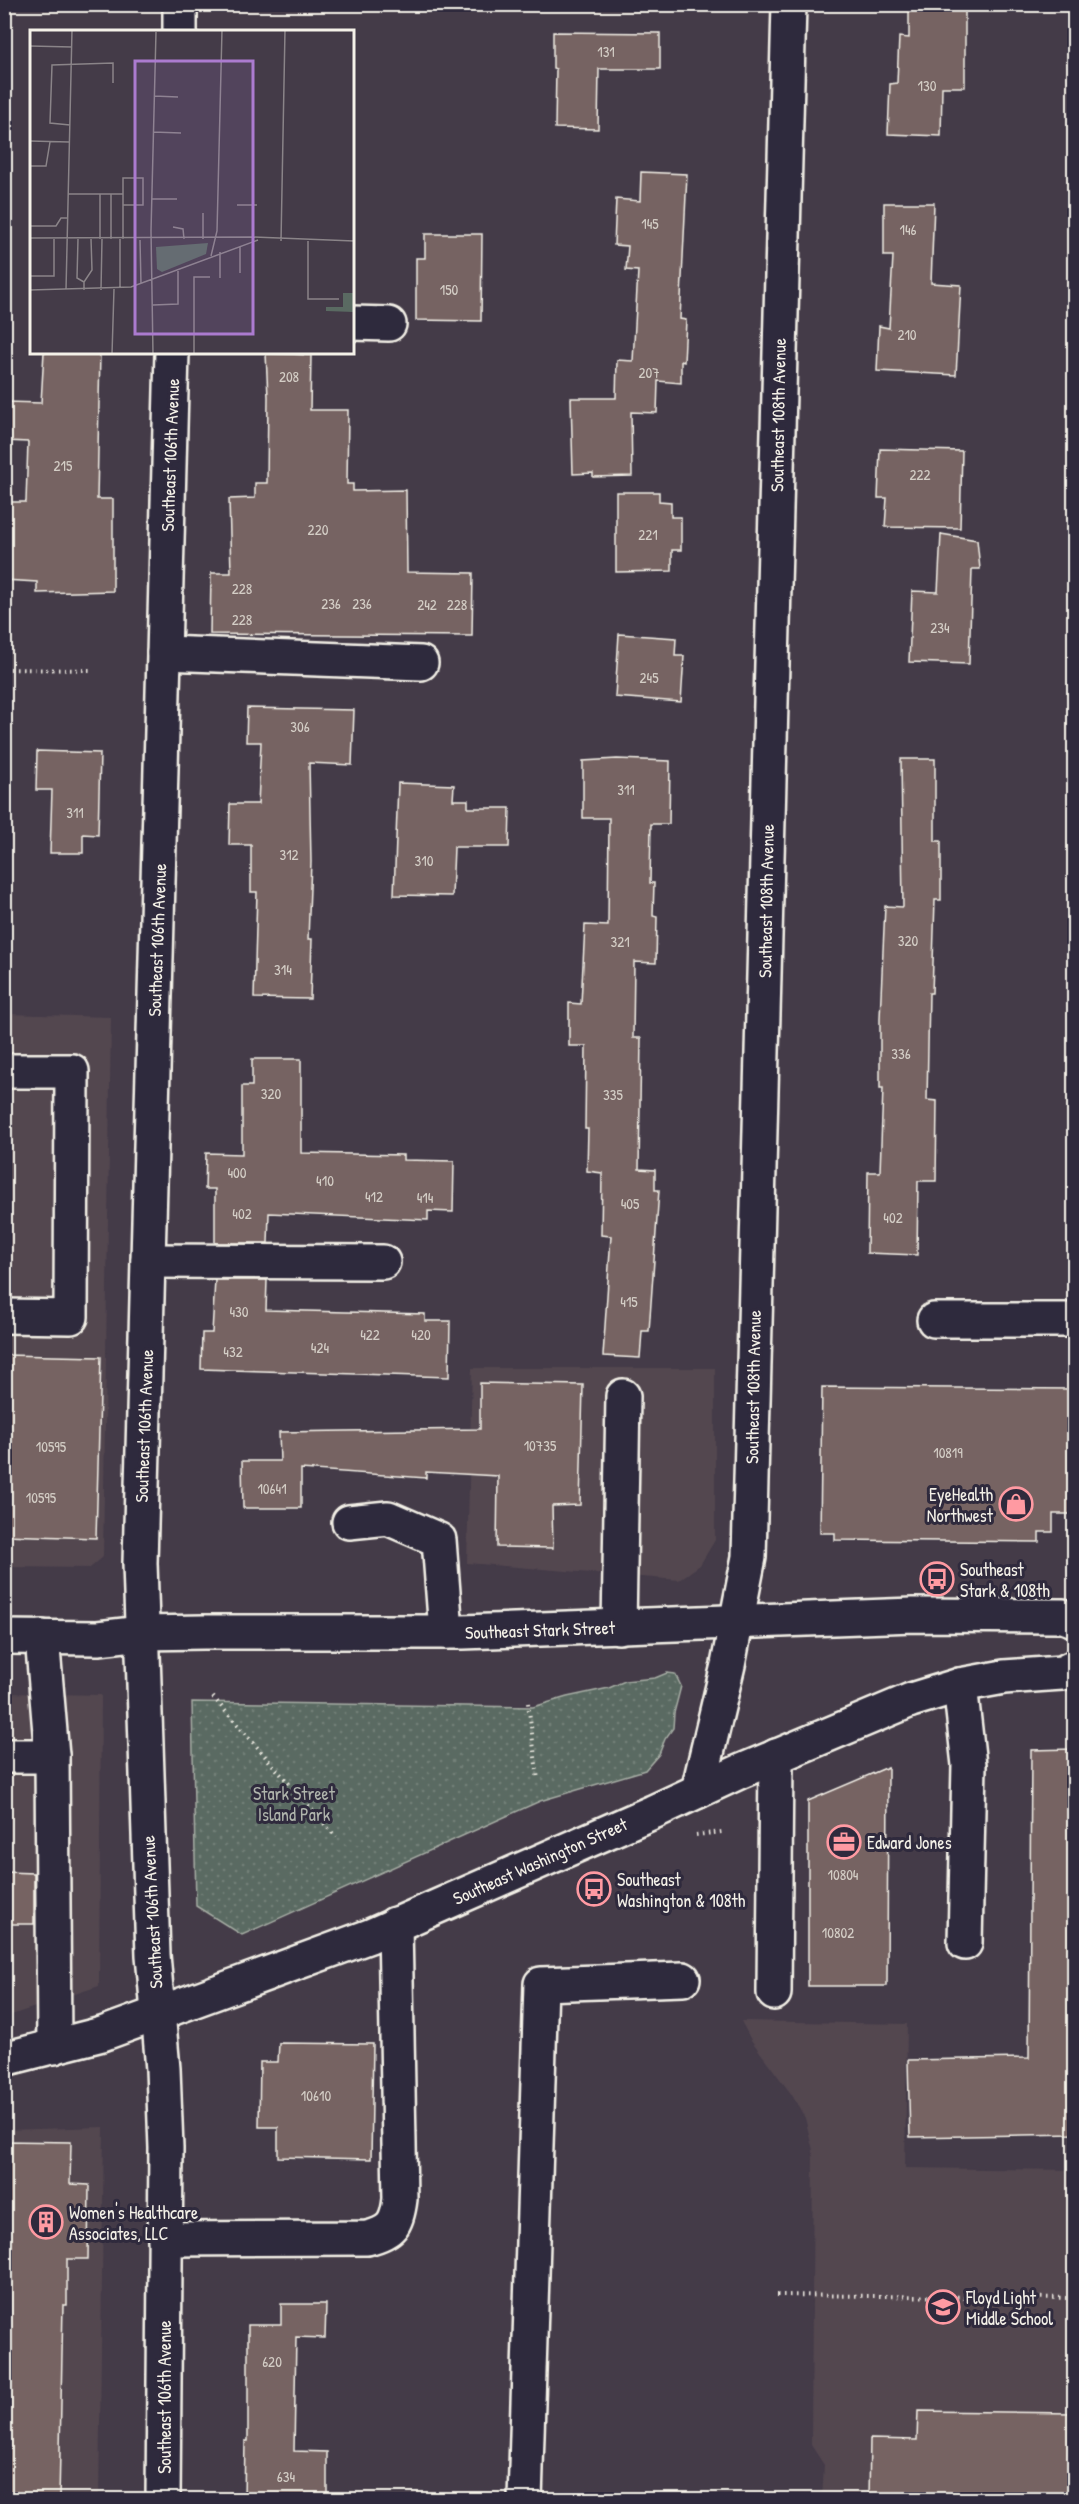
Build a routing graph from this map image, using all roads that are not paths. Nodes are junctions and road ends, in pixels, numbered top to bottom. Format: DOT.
graph roads {
  1 [pos="180,4"];
  2 [pos="789,4"];
  3 [pos="180,30"];
  4 [pos="354,323"];
  5 [pos="389,324"];
  6 [pos="172,354"];
  7 [pos="164,653"];
  8 [pos="421,663"];
  9 [pos="4,1071"];
  10 [pos="148,1260"];
  11 [pos="383,1263"];
  12 [pos="4,1316"];
  13 [pos="934,1320"];
  14 [pos="1074,1320"];
  15 [pos="623,1396"];
  16 [pos="349,1522"];
  17 [pos="737,1620"];
  18 [pos="1074,1620"];
  19 [pos="619,1628"];
  20 [pos="446,1632"];
  21 [pos="142,1633"];
  22 [pos="4,1637"];
  23 [pos="42,1637"];
  24 [pos="1074,1667"];
  25 [pos="960,1685"];
  26 [pos="4,1756"];
  27 [pos="52,1756"];
  28 [pos="776,1756"];
  29 [pos="698,1791"];
  30 [pos="395,1924"];
  31 [pos="965,1943"];
  32 [pos="682,1979"];
  33 [pos="774,1993"];
  34 [pos="158,2013"];
  35 [pos="54,2047"];
  36 [pos="4,2059"];
  37 [pos="165,2239"];
  38 [pos="163,2499"];
  39 [pos="525,2499"];
  1 -- 3 [label="street"];
  2 -- 17 [label="street, Southeast 108th Avenue"];
  4 -- 5 [label="street"];
  6 -- 7 [label="street, Southeast 106th Avenue"];
  7 -- 8 [label="street"];
  7 -- 10 [label="street, Southeast 106th Avenue"];
  9 -- 12 [label="street"];
  10 -- 11 [label="street"];
  10 -- 21 [label="street, Southeast 106th Avenue"];
  13 -- 14 [label="street"];
  15 -- 19 [label="street"];
  16 -- 20 [label="street"];
  17 -- 18 [label="street, Southeast Stark Street"];
  17 -- 19 [label="street, Southeast Stark Street"];
  17 -- 29 [label="street, Southeast 108th Avenue"];
  19 -- 20 [label="street, Southeast Stark Street"];
  20 -- 21 [label="street, Southeast Stark Street"];
  21 -- 23 [label="street, Southeast Stark Street"];
  21 -- 34 [label="street, Southeast 106th Avenue"];
  22 -- 23 [label="street, Southeast Stark Street"];
  23 -- 27 [label="street"];
  24 -- 25 [label="street, Southeast Washington Street"];
  25 -- 28 [label="street, Southeast Washington Street"];
  25 -- 31 [label="street"];
  26 -- 27 [label="street"];
  27 -- 35 [label="street"];
  28 -- 29 [label="street, Southeast Washington Street"];
  28 -- 33 [label="street"];
  29 -- 30 [label="street, Southeast Washington Street"];
  30 -- 34 [label="street, Southeast Washington Street"];
  30 -- 37 [label="street"];
  32 -- 39 [label="street"];
  34 -- 35 [label="street, Southeast Washington Street"];
  34 -- 37 [label="street, Southeast 106th Avenue"];
  35 -- 36 [label="street, Southeast Washington Street"];
  37 -- 38 [label="street, Southeast 106th Avenue"];
}
